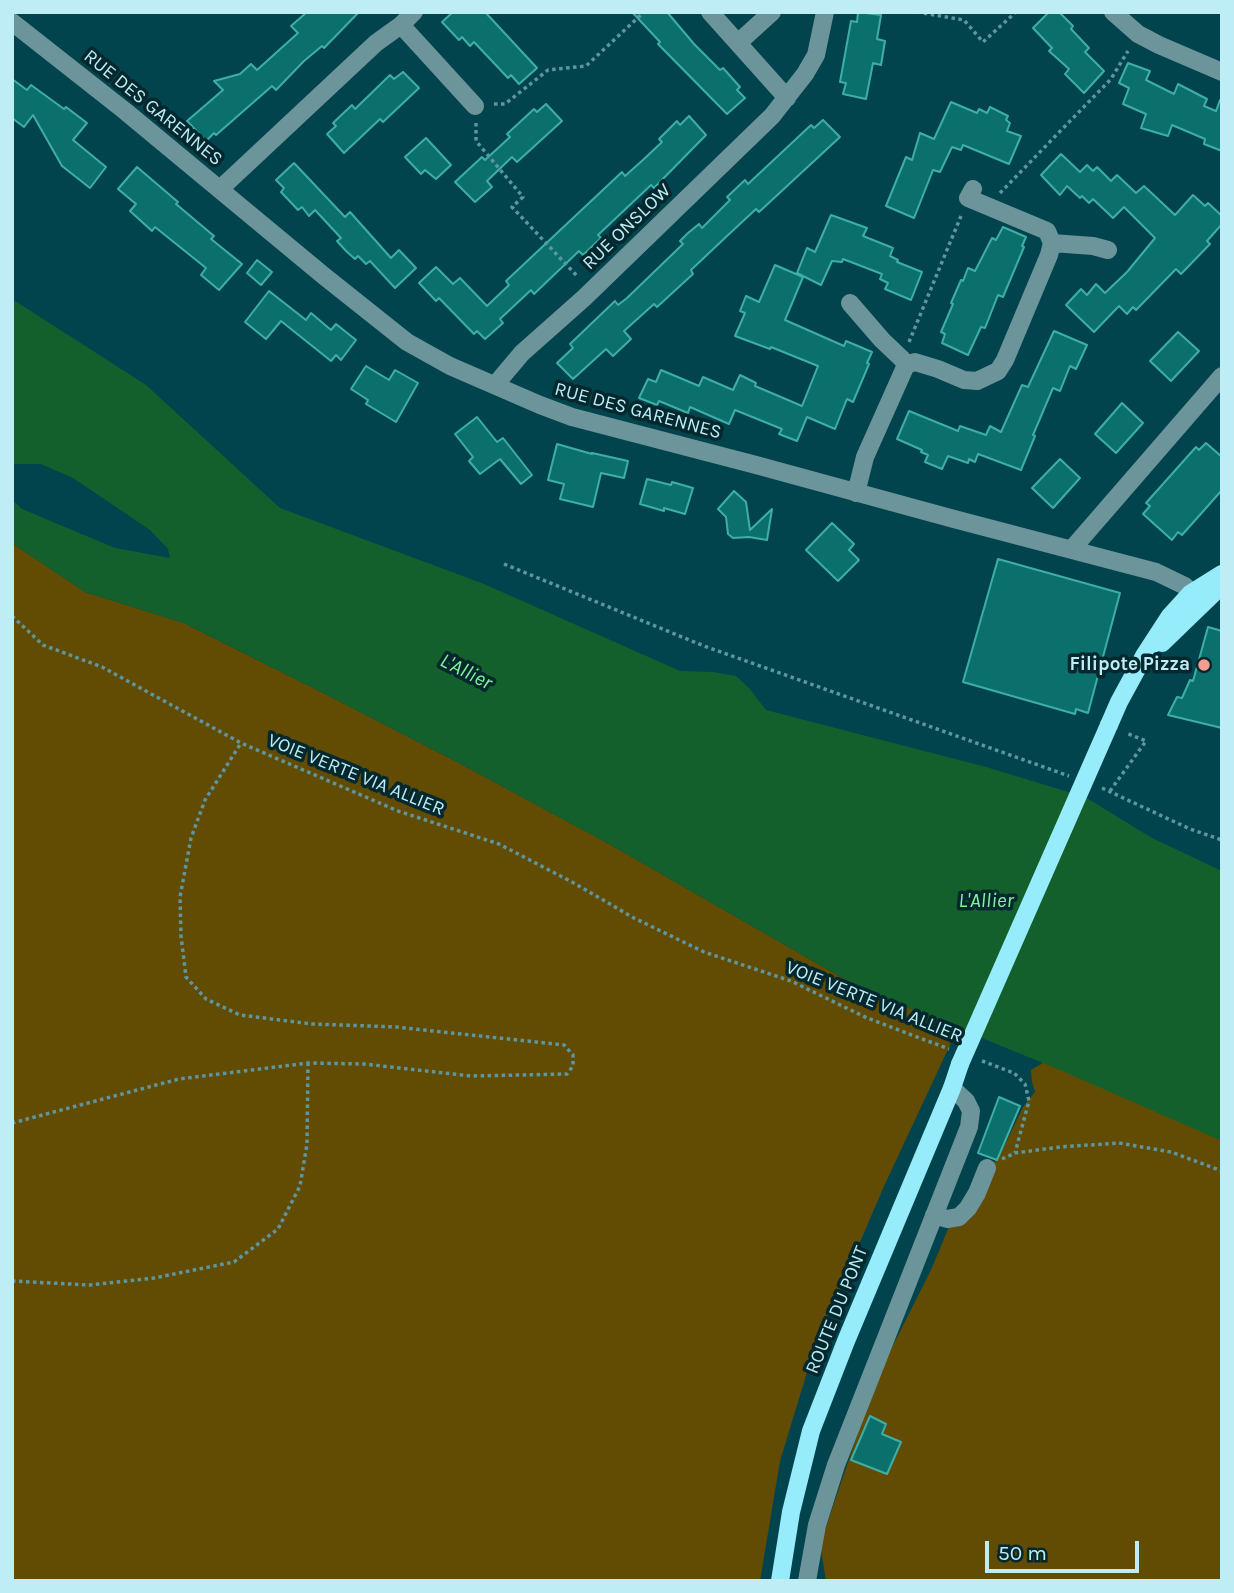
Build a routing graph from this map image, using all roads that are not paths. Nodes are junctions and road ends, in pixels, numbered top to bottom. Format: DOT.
graph roads {
  1 [pos="710,12"];
  2 [pos="772,12"];
  3 [pos="825,12"];
  4 [pos="1113,12"];
  5 [pos="407,19"];
  6 [pos="12,22"];
  7 [pos="738,43"];
  8 [pos="1222,72"];
  9 [pos="786,98"];
  10 [pos="475,106"];
  11 [pos="220,189"];
  12 [pos="971,193"];
  13 [pos="1052,243"];
  14 [pos="1108,250"];
  15 [pos="850,303"];
  16 [pos="904,362"];
  17 [pos="1222,376"];
  18 [pos="495,385"];
  19 [pos="856,492"];
  20 [pos="1072,549"];
  21 [pos="1222,574"];
  22 [pos="1222,585"];
  23 [pos="1190,594"];
  24 [pos="1119,702"];
  25 [pos="952,1088"];
  26 [pos="986,1168"];
  27 [pos="934,1215"];
  28 [pos="780,1581"];
  29 [pos="807,1581"];
  1 -- 7 [label="street"];
  2 -- 7 [label="street"];
  3 -- 9 [label="street, RUE ONSLOW"];
  4 -- 8 [label="street"];
  5 -- 10 [label="street"];
  5 -- 11 [label="street"];
  6 -- 11 [label="street, RUE DES GARENNES"];
  7 -- 9 [label="street"];
  9 -- 18 [label="street, RUE ONSLOW"];
  11 -- 18 [label="street, RUE DES GARENNES"];
  12 -- 13 [label="street"];
  13 -- 14 [label="street"];
  13 -- 16 [label="street"];
  15 -- 16 [label="street"];
  16 -- 19 [label="street"];
  17 -- 20 [label="street"];
  18 -- 19 [label="street, RUE DES GARENNES"];
  19 -- 20 [label="street, RUE DES GARENNES"];
  20 -- 23 [label="street, RUE DES GARENNES"];
  21 -- 23 [label="main road"];
  22 -- 24 [label="main road"];
  23 -- 24 [label="main road"];
  24 -- 25 [label="main road, ROUTE DU PONT, bridge"];
  25 -- 27 [label="street"];
  25 -- 28 [label="main road, ROUTE DU PONT"];
  26 -- 27 [label="street"];
  27 -- 29 [label="street"];
}
